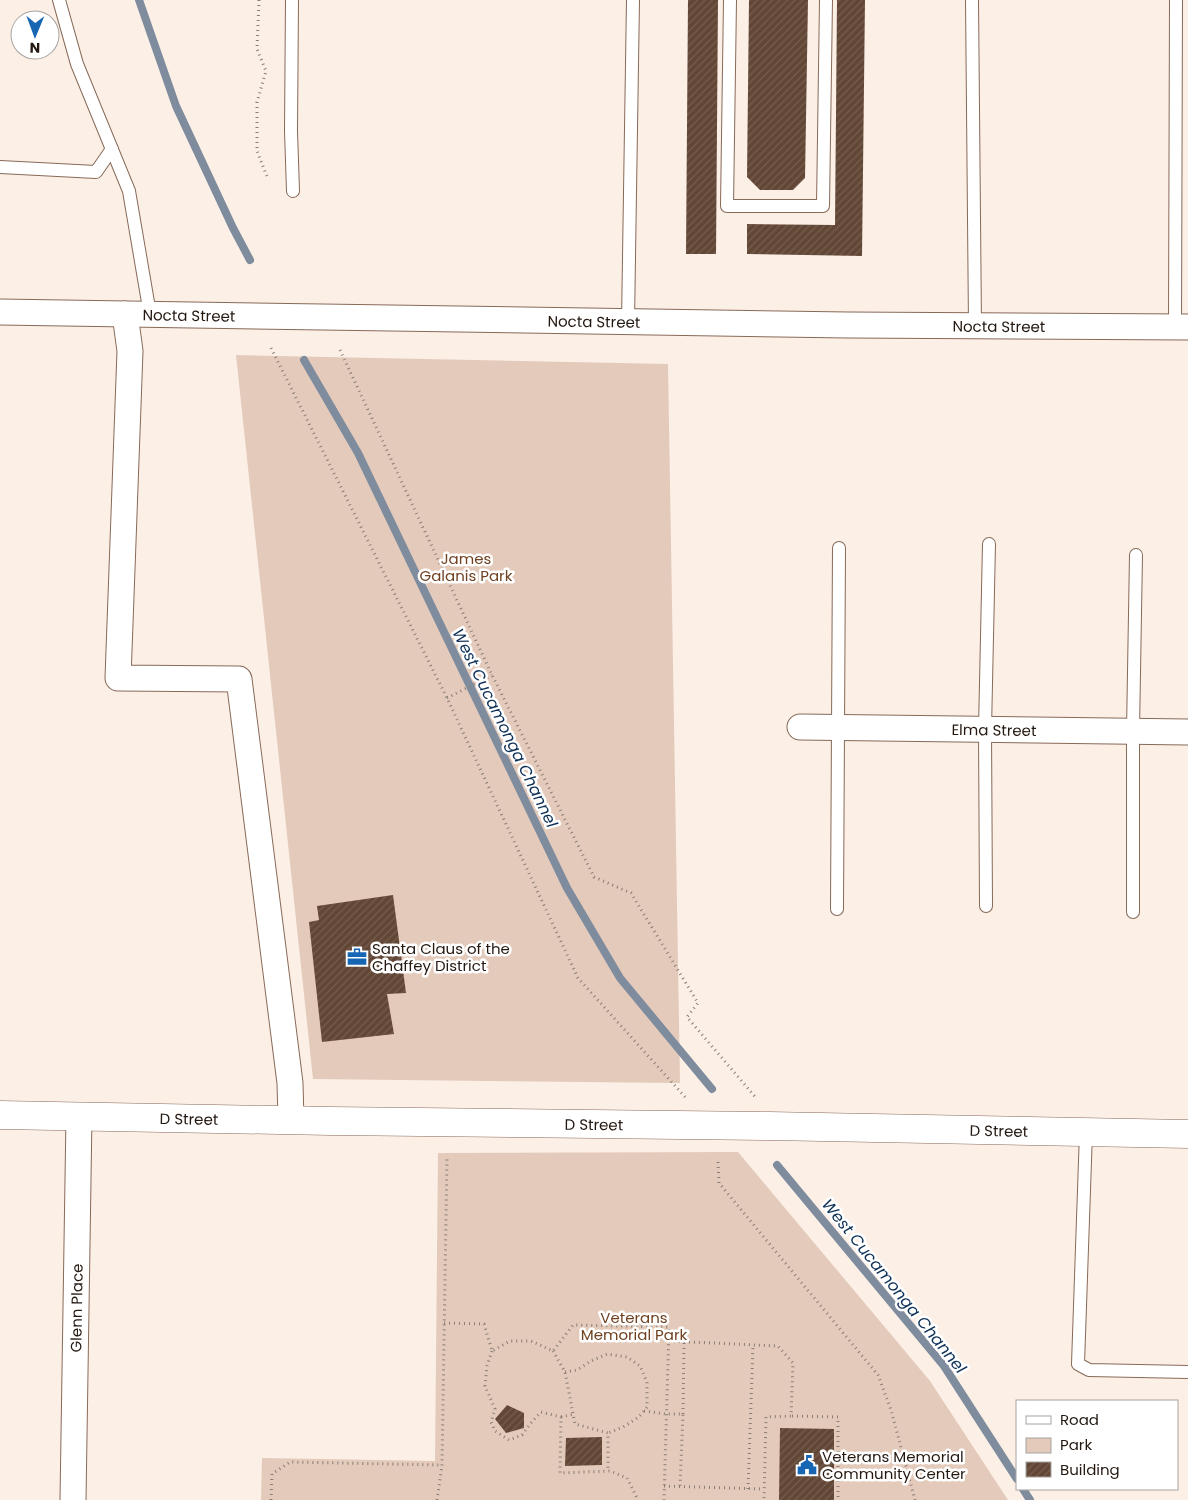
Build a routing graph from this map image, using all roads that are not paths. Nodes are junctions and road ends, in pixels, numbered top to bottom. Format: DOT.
graph roads {
  1 [pos="59,0"];
  2 [pos="292,0"];
  3 [pos="633,0"];
  4 [pos="730,0"];
  5 [pos="826,0"];
  6 [pos="972,0"];
  7 [pos="1176,0"];
  8 [pos="112,149"];
  9 [pos="0,167"];
  10 [pos="293,191"];
  11 [pos="0,312"];
  12 [pos="125,314"];
  13 [pos="150,314"];
  14 [pos="628,322"];
  15 [pos="975,326"];
  16 [pos="1182,327"];
  17 [pos="989,544"];
  18 [pos="839,548"];
  19 [pos="1136,555"];
  20 [pos="800,727"];
  21 [pos="838,728"];
  22 [pos="985,729"];
  23 [pos="1133,731"];
  24 [pos="1188,732"];
  25 [pos="986,906"];
  26 [pos="837,909"];
  27 [pos="1133,912"];
  28 [pos="0,1115"];
  29 [pos="79,1116"];
  30 [pos="291,1120"];
  31 [pos="1086,1132"];
  32 [pos="1188,1134"];
  33 [pos="1188,1372"];
  34 [pos="73,1500"];
  1 -- 8 [label="lane"];
  2 -- 10 [label="lane"];
  3 -- 14 [label="lane"];
  4 -- 5 [label="lane"];
  6 -- 15 [label="lane"];
  7 -- 16 [label="lane"];
  8 -- 9 [label="lane"];
  8 -- 13 [label="lane"];
  11 -- 12 [label="street, Nocta Street"];
  12 -- 13 [label="street, Nocta Street"];
  12 -- 30 [label="street"];
  13 -- 14 [label="street, Nocta Street"];
  14 -- 15 [label="street, Nocta Street"];
  15 -- 16 [label="street, Nocta Street"];
  17 -- 22 [label="lane"];
  18 -- 21 [label="lane"];
  19 -- 23 [label="lane"];
  20 -- 21 [label="street, Elma Street"];
  21 -- 22 [label="street, Elma Street"];
  21 -- 26 [label="lane"];
  22 -- 23 [label="street, Elma Street"];
  22 -- 25 [label="lane"];
  23 -- 24 [label="street, Elma Street"];
  23 -- 27 [label="lane"];
  28 -- 29 [label="street, D Street"];
  29 -- 30 [label="street, D Street"];
  29 -- 34 [label="street, Glenn Place"];
  30 -- 31 [label="street, D Street"];
  31 -- 32 [label="street, D Street"];
  31 -- 33 [label="lane"];
}
